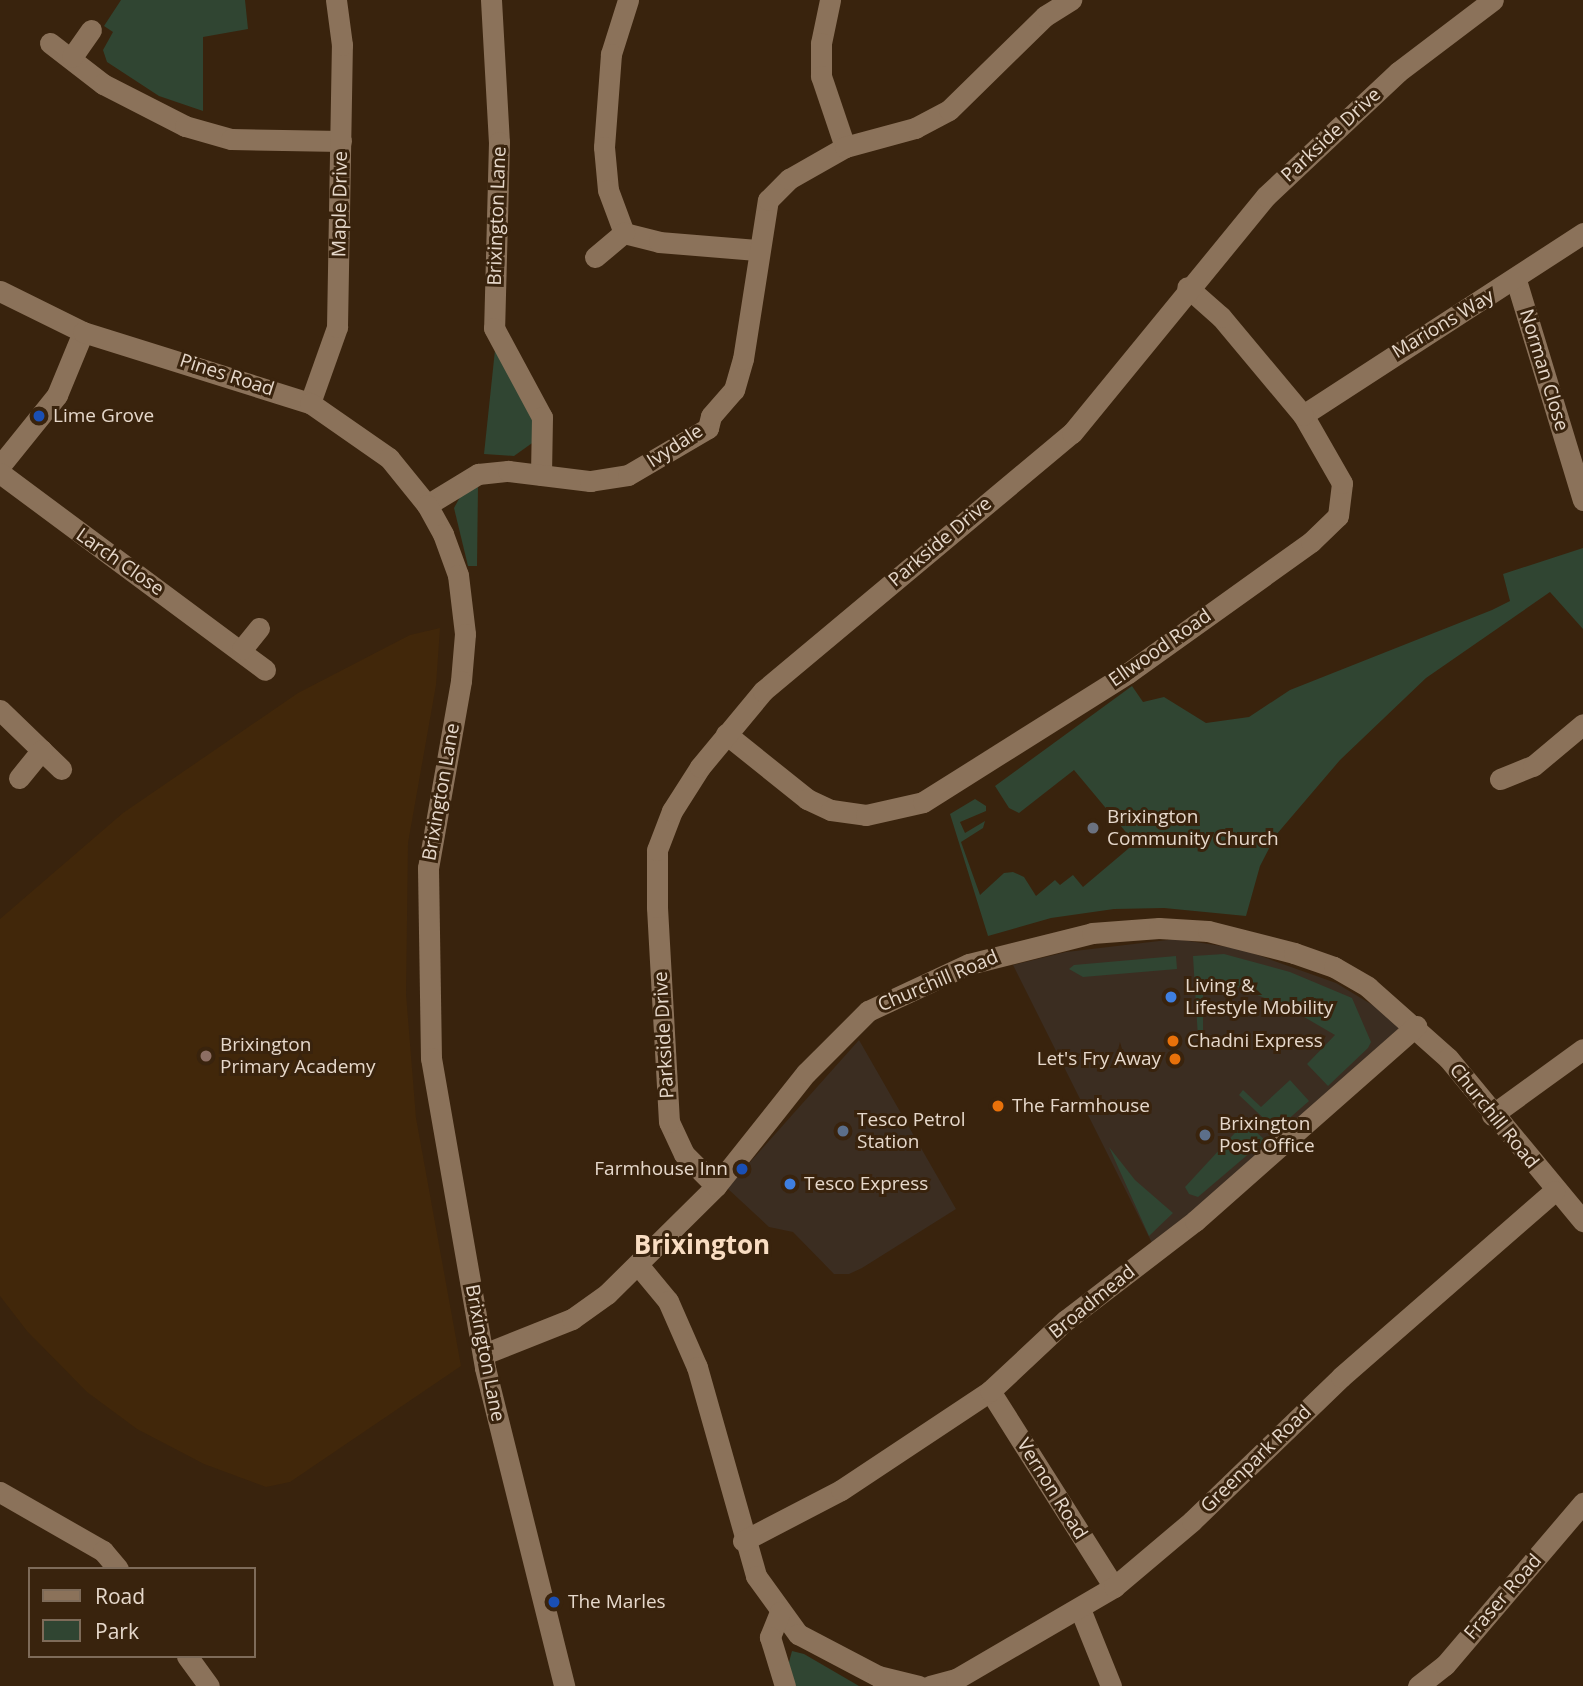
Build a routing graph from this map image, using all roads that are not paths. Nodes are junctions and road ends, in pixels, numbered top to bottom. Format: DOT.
graph roads {
  1 [pos="336,0"];
  2 [pos="492,0"];
  3 [pos="628,0"];
  4 [pos="831,0"];
  5 [pos="1071,0"];
  6 [pos="1493,0"];
  7 [pos="92,30"];
  8 [pos="50,43"];
  9 [pos="72,57"];
  10 [pos="341,141"];
  11 [pos="845,147"];
  12 [pos="624,233"];
  13 [pos="1583,233"];
  14 [pos="757,250"];
  15 [pos="595,257"];
  16 [pos="1516,280"];
  17 [pos="1188,287"];
  18 [pos="0,291"];
  19 [pos="83,332"];
  20 [pos="310,403"];
  21 [pos="1303,415"];
  22 [pos="0,466"];
  23 [pos="0,472"];
  24 [pos="541,475"];
  25 [pos="1583,500"];
  26 [pos="427,505"];
  27 [pos="259,628"];
  28 [pos="242,649"];
  29 [pos="265,670"];
  30 [pos="0,710"];
  31 [pos="1583,724"];
  32 [pos="726,734"];
  33 [pos="42,750"];
  34 [pos="61,769"];
  35 [pos="19,778"];
  36 [pos="1500,779"];
  37 [pos="1416,1027"];
  38 [pos="1583,1049"];
  39 [pos="1492,1115"];
  40 [pos="716,1186"];
  41 [pos="1554,1191"];
  42 [pos="1583,1221"];
  43 [pos="639,1266"];
  44 [pos="484,1354"];
  45 [pos="990,1391"];
  46 [pos="0,1492"];
  47 [pos="1583,1503"];
  48 [pos="743,1541"];
  49 [pos="116,1567"];
  50 [pos="1114,1587"];
  51 [pos="1080,1609"];
  52 [pos="780,1612"];
  53 [pos="188,1658"];
  54 [pos="209,1686"];
  55 [pos="564,1686"];
  56 [pos="785,1686"];
  57 [pos="919,1686"];
  58 [pos="930,1686"];
  59 [pos="1111,1686"];
  60 [pos="1418,1686"];
  1 -- 10 [label="street, Maple Drive"];
  2 -- 24 [label="street, Brixington Lane"];
  3 -- 12 [label="street"];
  4 -- 11 [label="street"];
  5 -- 11 [label="street, Ivydale"];
  6 -- 17 [label="street, Parkside Drive"];
  7 -- 9 [label="street"];
  8 -- 9 [label="street"];
  9 -- 10 [label="street"];
  10 -- 20 [label="street, Maple Drive"];
  11 -- 14 [label="street, Ivydale"];
  12 -- 14 [label="street"];
  12 -- 15 [label="street"];
  13 -- 16 [label="street, Marions Way"];
  14 -- 24 [label="street, Ivydale"];
  16 -- 21 [label="street, Marions Way"];
  16 -- 25 [label="street, Norman Close"];
  17 -- 21 [label="street, Ellwood Road"];
  17 -- 32 [label="street, Parkside Drive"];
  18 -- 19 [label="street, Pines Road"];
  19 -- 20 [label="street, Pines Road"];
  19 -- 22 [label="street"];
  20 -- 26 [label="street, Pines Road"];
  21 -- 32 [label="street, Ellwood Road"];
  23 -- 28 [label="street, Larch Close"];
  24 -- 26 [label="street"];
  26 -- 44 [label="street, Brixington Lane"];
  27 -- 28 [label="street"];
  28 -- 29 [label="street, Larch Close"];
  30 -- 33 [label="street"];
  31 -- 36 [label="street"];
  32 -- 40 [label="street, Parkside Drive"];
  33 -- 34 [label="street"];
  33 -- 35 [label="street"];
  37 -- 39 [label="street, Churchill Road"];
  37 -- 40 [label="street, Churchill Road"];
  37 -- 45 [label="street, Broadmead"];
  38 -- 39 [label="street"];
  39 -- 41 [label="street, Churchill Road"];
  40 -- 43 [label="street, Churchill Road"];
  41 -- 42 [label="street, Churchill Road"];
  41 -- 50 [label="street, Greenpark Road"];
  43 -- 44 [label="street, Churchill Road"];
  43 -- 48 [label="street"];
  44 -- 55 [label="street, Brixington Lane"];
  45 -- 48 [label="street, Broadmead"];
  45 -- 50 [label="street, Vernon Road"];
  46 -- 49 [label="street"];
  47 -- 60 [label="street, Fraser Road"];
  48 -- 52 [label="street"];
  50 -- 51 [label="street, Greenpark Road"];
  51 -- 58 [label="street, Greenpark Road"];
  51 -- 59 [label="street"];
  52 -- 56 [label="street"];
  52 -- 57 [label="street"];
  53 -- 54 [label="street"];
}
